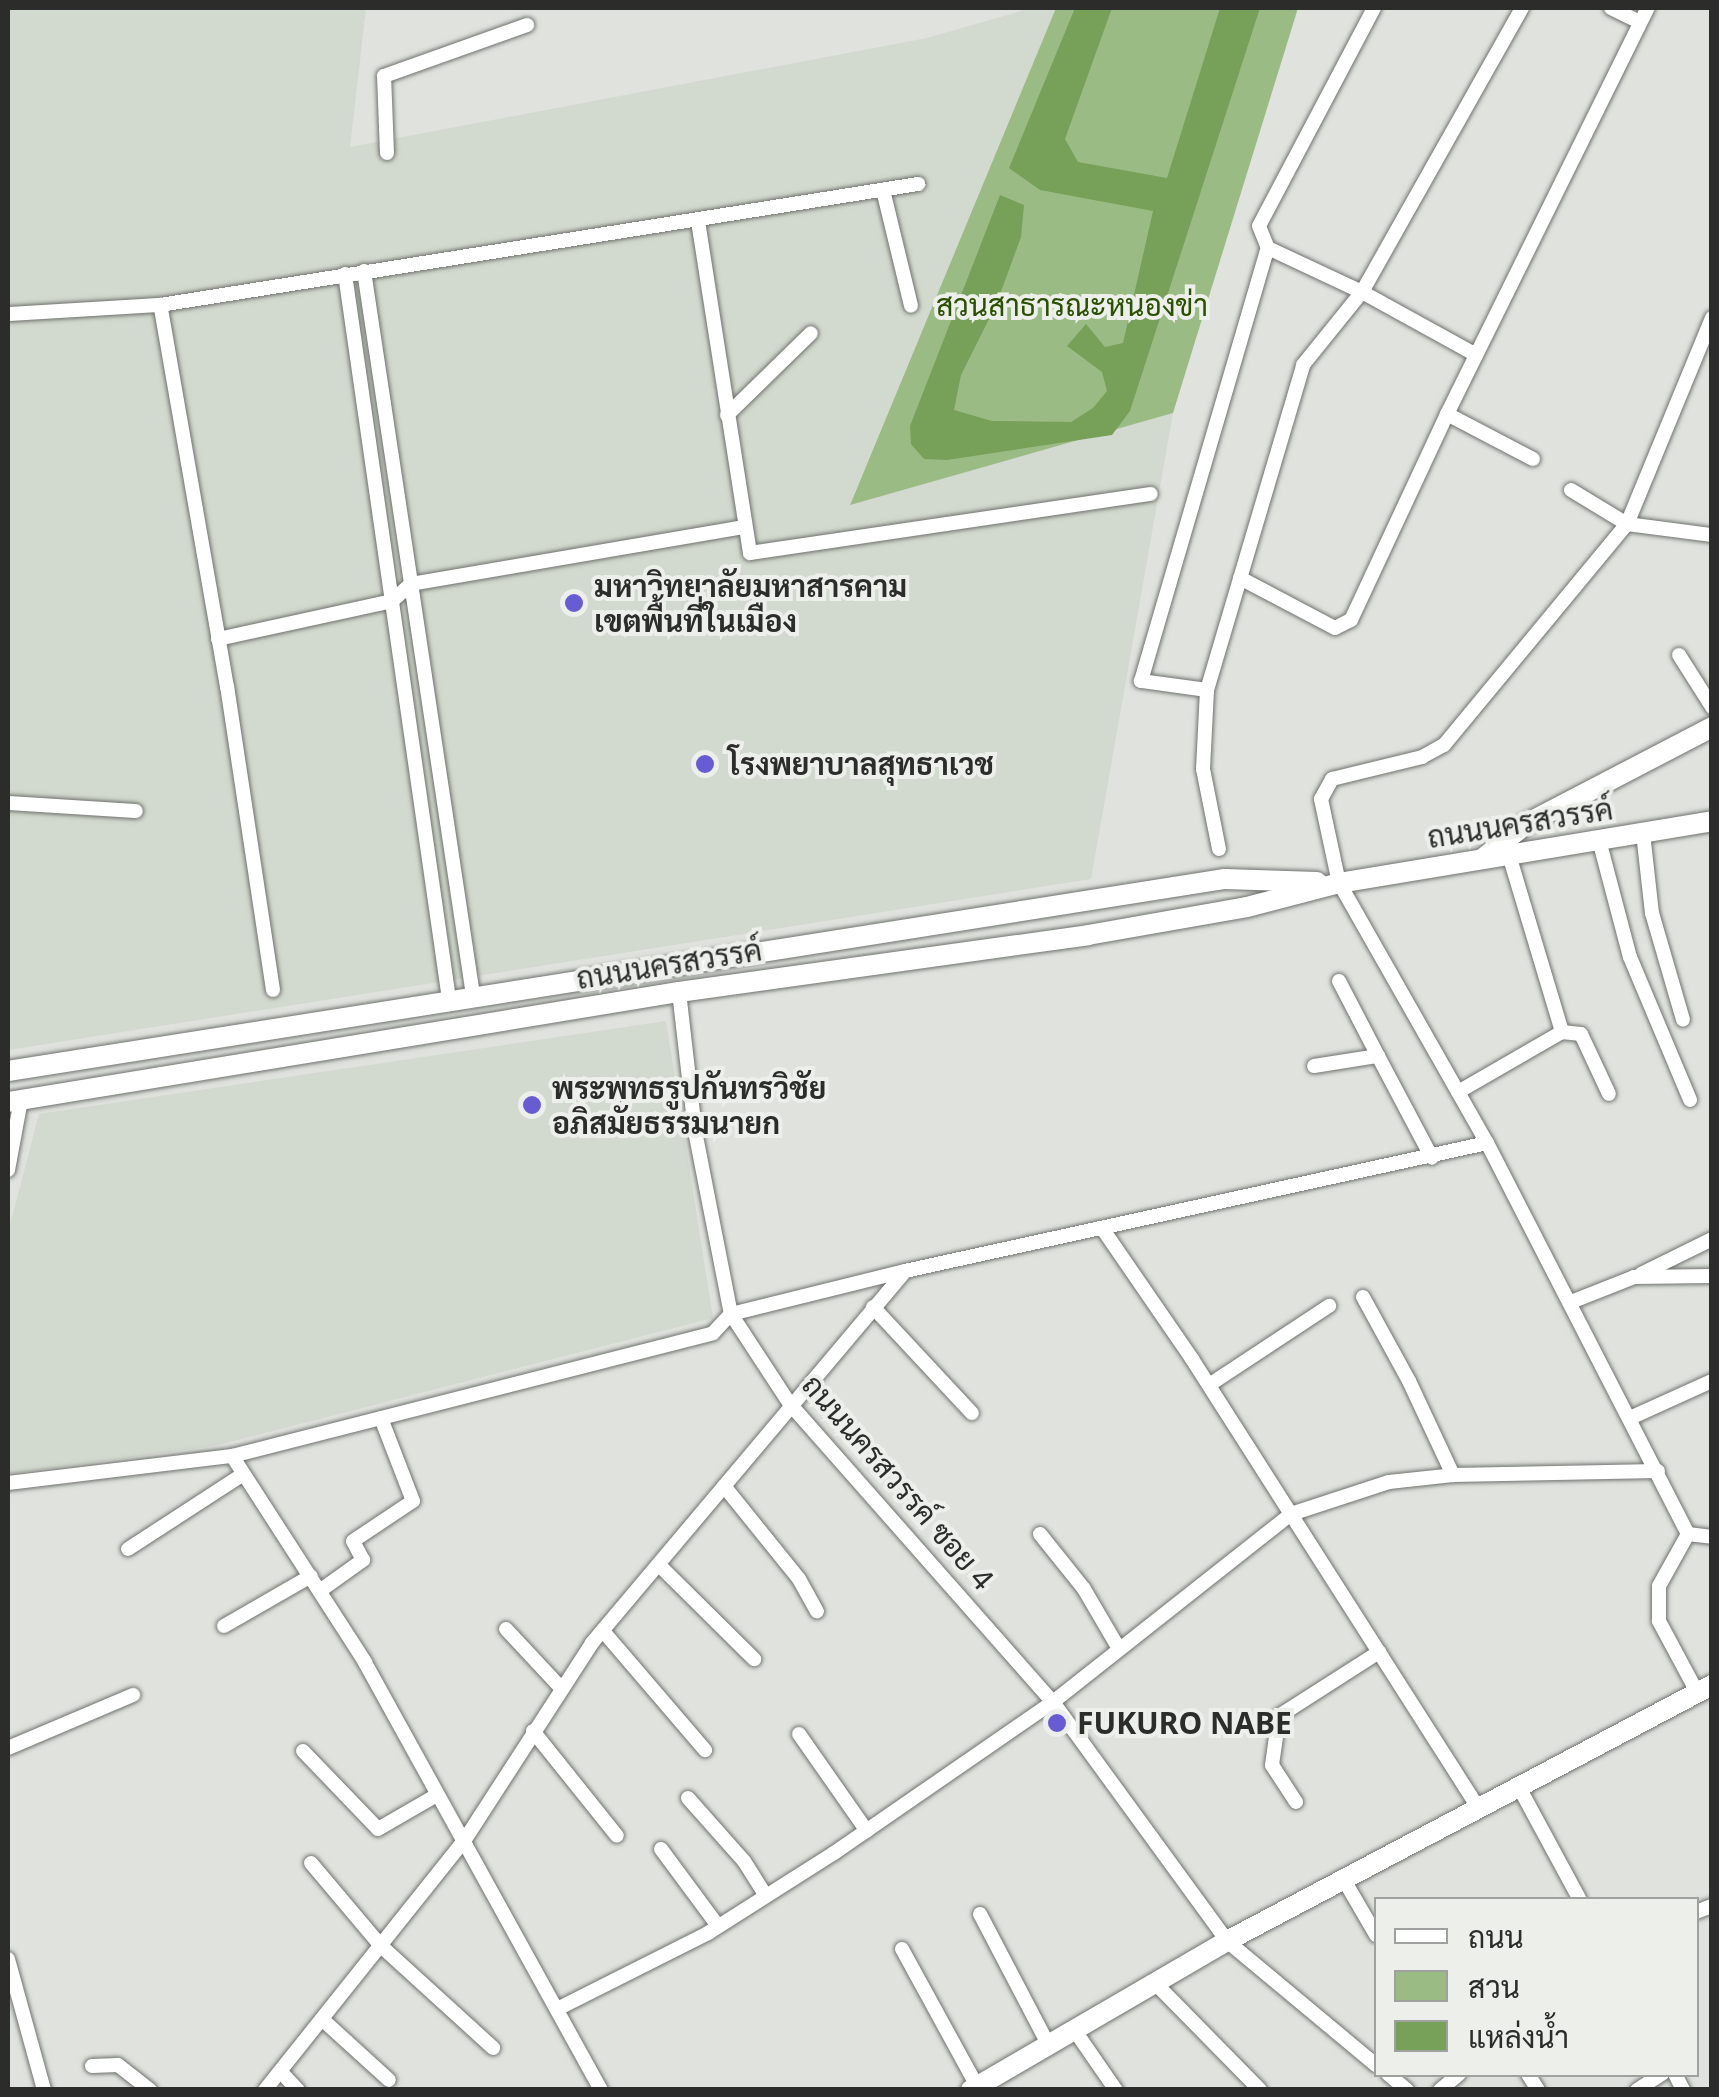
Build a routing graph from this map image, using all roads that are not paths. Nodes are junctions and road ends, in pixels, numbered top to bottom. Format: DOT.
graph roads {
  1 [pos="1374,8"];
  2 [pos="1522,8"];
  3 [pos="1611,8"];
  4 [pos="1648,8"];
  5 [pos="1640,22"];
  6 [pos="527,25"];
  7 [pos="387,153"];
  8 [pos="918,184"];
  9 [pos="883,190"];
  10 [pos="698,221"];
  11 [pos="1268,248"];
  12 [pos="364,271"];
  13 [pos="345,274"];
  14 [pos="1362,292"];
  15 [pos="160,305"];
  16 [pos="911,306"];
  17 [pos="8,314"];
  18 [pos="1712,318"];
  19 [pos="811,333"];
  20 [pos="1476,355"];
  21 [pos="381,386"];
  22 [pos="361,388"];
  23 [pos="1446,414"];
  24 [pos="727,415"];
  25 [pos="1533,459"];
  26 [pos="392,461"];
  27 [pos="372,463"];
  28 [pos="1571,490"];
  29 [pos="1151,494"];
  30 [pos="401,516"];
  31 [pos="380,520"];
  32 [pos="1626,524"];
  33 [pos="745,527"];
  34 [pos="1712,535"];
  35 [pos="1240,578"];
  36 [pos="411,584"];
  37 [pos="392,602"];
  38 [pos="218,640"];
  39 [pos="1679,655"];
  40 [pos="1207,690"];
  41 [pos="427,692"];
  42 [pos="405,695"];
  43 [pos="1712,707"];
  44 [pos="1712,728"];
  45 [pos="438,762"];
  46 [pos="416,766"];
  47 [pos="8,803"];
  48 [pos="136,811"];
  49 [pos="1712,821"];
  50 [pos="1643,833"];
  51 [pos="450,840"];
  52 [pos="1599,840"];
  53 [pos="427,844"];
  54 [pos="1220,849"];
  55 [pos="1510,855"];
  56 [pos="1482,860"];
  57 [pos="1242,878"];
  58 [pos="1339,883"];
  59 [pos="1246,907"];
  60 [pos="1339,982"];
  61 [pos="273,990"];
  62 [pos="679,992"];
  63 [pos="473,995"];
  64 [pos="449,999"];
  65 [pos="1683,1020"];
  66 [pos="1562,1032"];
  67 [pos="126,1052"];
  68 [pos="1378,1056"];
  69 [pos="1314,1066"];
  70 [pos="8,1071"];
  71 [pos="130,1082"];
  72 [pos="1458,1092"];
  73 [pos="1608,1094"];
  74 [pos="1690,1100"];
  75 [pos="14,1101"];
  76 [pos="1487,1144"];
  77 [pos="1432,1158"];
  78 [pos="8,1170"];
  79 [pos="1102,1228"];
  80 [pos="1712,1238"];
  81 [pos="904,1271"];
  82 [pos="1712,1276"];
  83 [pos="1634,1277"];
  84 [pos="1362,1297"];
  85 [pos="1571,1302"];
  86 [pos="1329,1306"];
  87 [pos="873,1307"];
  88 [pos="730,1314"];
  89 [pos="1712,1381"];
  90 [pos="1209,1385"];
  91 [pos="790,1404"];
  92 [pos="972,1413"];
  93 [pos="381,1418"];
  94 [pos="1630,1418"];
  95 [pos="232,1456"];
  96 [pos="1658,1471"];
  97 [pos="242,1475"];
  98 [pos="1453,1475"];
  99 [pos="8,1483"];
  100 [pos="724,1486"];
  101 [pos="1292,1514"];
  102 [pos="1040,1534"];
  103 [pos="1688,1534"];
  104 [pos="1712,1536"];
  105 [pos="128,1549"];
  106 [pos="659,1564"];
  107 [pos="311,1576"];
  108 [pos="320,1590"];
  109 [pos="817,1610"];
  110 [pos="224,1626"];
  111 [pos="506,1629"];
  112 [pos="602,1631"];
  113 [pos="1120,1648"];
  114 [pos="1379,1652"];
  115 [pos="754,1659"];
  116 [pos="560,1686"];
  117 [pos="1704,1689"];
  118 [pos="132,1695"];
  119 [pos="1053,1702"];
  120 [pos="532,1731"];
  121 [pos="799,1734"];
  122 [pos="8,1748"];
  123 [pos="705,1750"];
  124 [pos="303,1751"];
  125 [pos="1520,1789"];
  126 [pos="437,1794"];
  127 [pos="688,1798"];
  128 [pos="1296,1802"];
  129 [pos="1478,1810"];
  130 [pos="867,1831"];
  131 [pos="617,1836"];
  132 [pos="464,1841"];
  133 [pos="661,1850"];
  134 [pos="311,1863"];
  135 [pos="1344,1880"];
  136 [pos="766,1896"];
  137 [pos="1578,1897"];
  138 [pos="980,1914"];
  139 [pos="718,1926"];
  140 [pos="1374,1932"];
  141 [pos="1227,1942"];
  142 [pos="380,1945"];
  143 [pos="902,1948"];
  144 [pos="8,1959"];
  145 [pos="1155,1983"];
  146 [pos="557,2009"];
  147 [pos="323,2020"];
  148 [pos="1072,2028"];
  149 [pos="1047,2042"];
  150 [pos="494,2048"];
  151 [pos="1374,2063"];
  152 [pos="92,2066"];
  153 [pos="281,2072"];
  154 [pos="389,2080"];
  155 [pos="987,2085"];
  156 [pos="601,2089"];
  157 [pos="44,2090"];
  158 [pos="150,2090"];
  159 [pos="266,2090"];
  160 [pos="298,2090"];
  161 [pos="1116,2090"];
  162 [pos="1260,2090"];
  1 -- 11 [label="street"];
  2 -- 14 [label="street"];
  3 -- 5 [label="street"];
  4 -- 5 [label="street"];
  5 -- 20 [label="street"];
  6 -- 7 [label="street"];
  8 -- 9 [label="street"];
  9 -- 10 [label="street"];
  9 -- 16 [label="street"];
  10 -- 12 [label="street"];
  10 -- 24 [label="street"];
  11 -- 14 [label="street"];
  11 -- 40 [label="street"];
  12 -- 13 [label="street"];
  12 -- 21 [label="street"];
  13 -- 15 [label="street"];
  13 -- 22 [label="street"];
  14 -- 20 [label="street"];
  14 -- 35 [label="street"];
  15 -- 17 [label="street"];
  15 -- 38 [label="street"];
  18 -- 32 [label="street"];
  19 -- 24 [label="street"];
  20 -- 23 [label="street"];
  21 -- 22 [label="street"];
  21 -- 26 [label="street"];
  22 -- 27 [label="street"];
  23 -- 25 [label="street"];
  23 -- 35 [label="street"];
  24 -- 33 [label="street"];
  26 -- 27 [label="street"];
  26 -- 30 [label="street"];
  27 -- 31 [label="street"];
  28 -- 32 [label="street"];
  29 -- 33 [label="street"];
  30 -- 31 [label="street"];
  30 -- 36 [label="street"];
  31 -- 37 [label="street"];
  32 -- 34 [label="street"];
  32 -- 58 [label="street"];
  33 -- 36 [label="street"];
  35 -- 40 [label="street"];
  36 -- 37 [label="street"];
  36 -- 41 [label="street"];
  37 -- 38 [label="street"];
  37 -- 42 [label="street"];
  38 -- 61 [label="street"];
  39 -- 43 [label="street"];
  40 -- 54 [label="street"];
  41 -- 42 [label="street"];
  41 -- 45 [label="street"];
  42 -- 46 [label="street"];
  44 -- 56 [label="main road"];
  45 -- 46 [label="street"];
  45 -- 51 [label="street"];
  46 -- 53 [label="street"];
  47 -- 48 [label="street"];
  49 -- 50 [label="main road, ถนนนครสวรรค์"];
  50 -- 52 [label="main road, ถนนนครสวรรค์"];
  50 -- 65 [label="street"];
  51 -- 53 [label="street"];
  51 -- 63 [label="street"];
  52 -- 55 [label="main road, ถนนนครสวรรค์"];
  52 -- 74 [label="street"];
  53 -- 64 [label="street"];
  55 -- 56 [label="main road, ถนนนครสวรรค์"];
  55 -- 66 [label="street"];
  56 -- 58 [label="main road, ถนนนครสวรรค์"];
  57 -- 58 [label="main road, ถนนนครสวรรค์"];
  57 -- 59 [label="main road"];
  57 -- 63 [label="main road, ถนนนครสวรรค์"];
  58 -- 59 [label="main road, ถนนนครสวรรค์"];
  58 -- 72 [label="street"];
  59 -- 62 [label="main road, ถนนนครสวรรค์"];
  60 -- 68 [label="street"];
  62 -- 71 [label="main road, ถนนนครสวรรค์"];
  62 -- 88 [label="street, ถนนนครสวรรค์ ซอย 4"];
  63 -- 64 [label="main road, ถนนนครสวรรค์"];
  64 -- 67 [label="main road, ถนนนครสวรรค์"];
  66 -- 72 [label="street"];
  66 -- 73 [label="street"];
  67 -- 70 [label="main road, ถนนนครสวรรค์"];
  67 -- 71 [label="main road"];
  68 -- 69 [label="street"];
  68 -- 77 [label="street"];
  71 -- 75 [label="main road, ถนนนครสวรรค์"];
  72 -- 76 [label="street"];
  75 -- 78 [label="street"];
  76 -- 77 [label="street"];
  76 -- 85 [label="street"];
  77 -- 79 [label="street"];
  79 -- 81 [label="street"];
  79 -- 90 [label="street"];
  80 -- 83 [label="street"];
  81 -- 87 [label="street"];
  81 -- 88 [label="street"];
  82 -- 83 [label="street"];
  83 -- 85 [label="street"];
  84 -- 98 [label="street"];
  85 -- 94 [label="street"];
  86 -- 90 [label="street"];
  87 -- 91 [label="street"];
  87 -- 92 [label="street"];
  88 -- 91 [label="street, ถนนนครสวรรค์ ซอย 4"];
  88 -- 93 [label="street"];
  89 -- 94 [label="street"];
  90 -- 101 [label="street"];
  91 -- 100 [label="street"];
  91 -- 119 [label="street, ถนนนครสวรรค์ ซอย 4"];
  93 -- 95 [label="street"];
  93 -- 108 [label="street"];
  94 -- 96 [label="street"];
  95 -- 97 [label="street"];
  95 -- 99 [label="street"];
  96 -- 98 [label="street"];
  96 -- 103 [label="street"];
  97 -- 105 [label="street"];
  97 -- 107 [label="street"];
  98 -- 101 [label="street"];
  100 -- 106 [label="street"];
  100 -- 109 [label="street"];
  101 -- 113 [label="street"];
  101 -- 114 [label="street"];
  102 -- 113 [label="street"];
  103 -- 104 [label="street"];
  103 -- 117 [label="street"];
  106 -- 112 [label="street"];
  106 -- 115 [label="street"];
  107 -- 108 [label="street"];
  107 -- 110 [label="street"];
  108 -- 126 [label="street"];
  111 -- 116 [label="street"];
  112 -- 116 [label="street"];
  112 -- 123 [label="street"];
  113 -- 119 [label="street"];
  114 -- 128 [label="street"];
  114 -- 129 [label="street"];
  116 -- 120 [label="street"];
  117 -- 125 [label="main road"];
  118 -- 122 [label="street"];
  119 -- 130 [label="street"];
  119 -- 141 [label="street, ถนนนครสวรรค์ ซอย 4"];
  120 -- 131 [label="street"];
  120 -- 132 [label="street"];
  121 -- 130 [label="street"];
  124 -- 126 [label="street"];
  125 -- 129 [label="main road"];
  125 -- 137 [label="street"];
  126 -- 132 [label="street"];
  127 -- 136 [label="street"];
  129 -- 135 [label="main road"];
  130 -- 136 [label="street"];
  132 -- 142 [label="street"];
  132 -- 146 [label="street"];
  133 -- 139 [label="street"];
  134 -- 142 [label="street"];
  135 -- 140 [label="street"];
  135 -- 141 [label="main road"];
  136 -- 139 [label="street"];
  138 -- 149 [label="street"];
  139 -- 146 [label="street"];
  141 -- 145 [label="main road"];
  141 -- 151 [label="street, ถนนนครสวรรค์ ซอย 4"];
  142 -- 147 [label="street"];
  142 -- 150 [label="street"];
  143 -- 155 [label="street"];
  144 -- 157 [label="street"];
  145 -- 148 [label="main road"];
  145 -- 162 [label="street"];
  146 -- 156 [label="street"];
  147 -- 153 [label="street"];
  147 -- 154 [label="street"];
  148 -- 149 [label="main road"];
  148 -- 161 [label="street"];
  149 -- 155 [label="main road"];
  152 -- 158 [label="street"];
  153 -- 159 [label="street"];
  153 -- 160 [label="street"];
}
